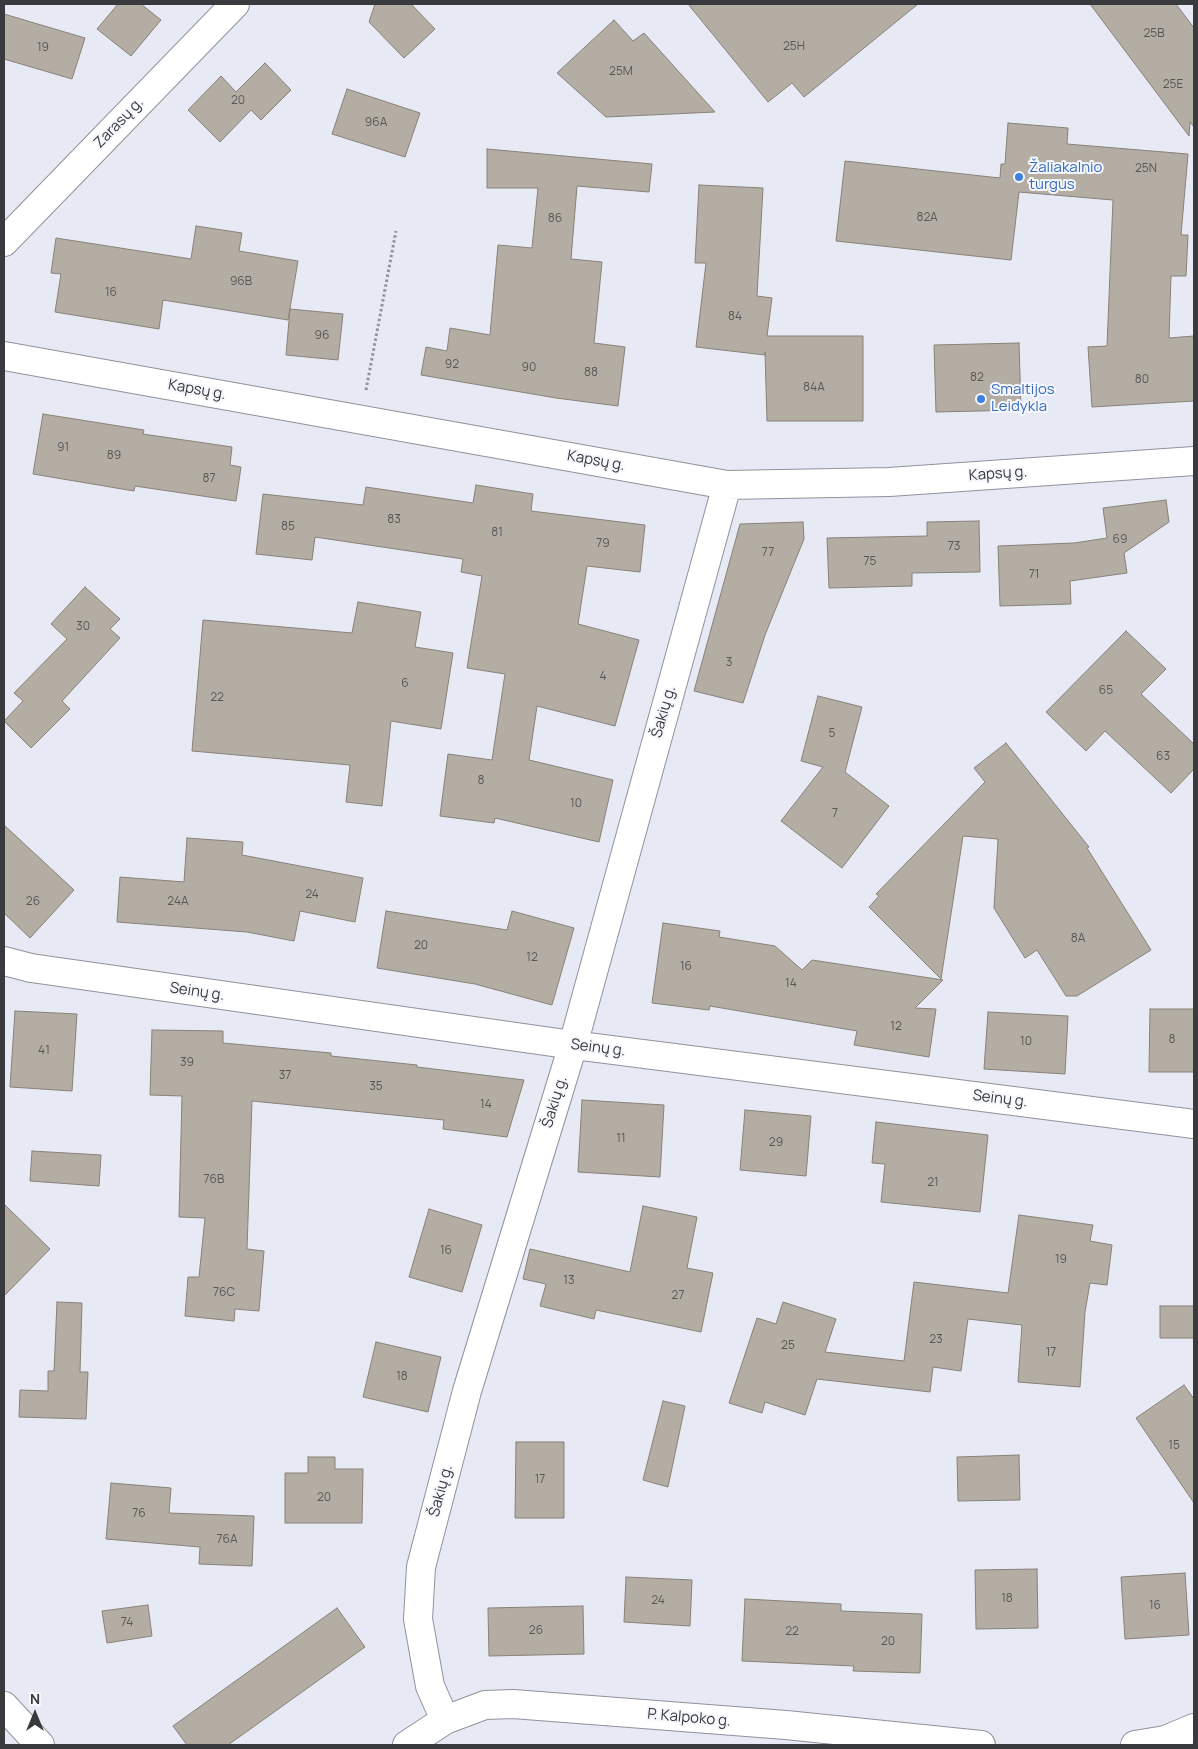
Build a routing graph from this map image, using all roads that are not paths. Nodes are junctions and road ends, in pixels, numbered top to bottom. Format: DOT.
graph roads {
  1 [pos="235,4"];
  2 [pos="4,242"];
  3 [pos="4,356"];
  4 [pos="1194,461"];
  5 [pos="727,485"];
  6 [pos="4,961"];
  7 [pos="573,1045"];
  8 [pos="1194,1124"];
  9 [pos="4,1706"];
  10 [pos="445,1720"];
  11 [pos="1194,1728"];
  12 [pos="40,1745"];
  13 [pos="407,1745"];
  14 [pos="981,1745"];
  15 [pos="1135,1745"];
  1 -- 2 [label="street, Zarasų g."];
  3 -- 5 [label="street, Kapsų g."];
  4 -- 5 [label="street, Kapsų g."];
  5 -- 7 [label="street, Šakių g."];
  6 -- 7 [label="street, Seinų g."];
  7 -- 8 [label="street, Seinų g."];
  7 -- 10 [label="street, Šakių g."];
  9 -- 12 [label="street"];
  10 -- 13 [label="street, P. Kalpoko g."];
  10 -- 14 [label="street, P. Kalpoko g."];
  11 -- 15 [label="street"];
}
